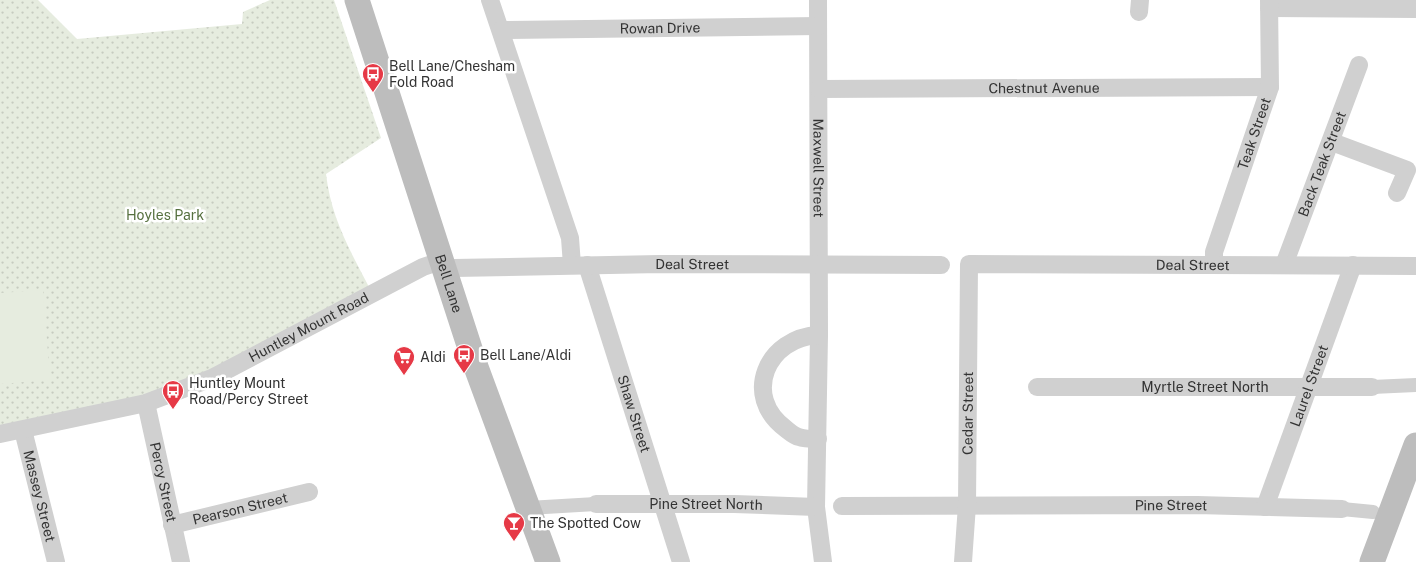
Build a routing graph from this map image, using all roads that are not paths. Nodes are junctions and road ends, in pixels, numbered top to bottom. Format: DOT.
graph roads {
  1 [pos="357,0"];
  2 [pos="490,0"];
  3 [pos="818,0"];
  4 [pos="1269,4"];
  5 [pos="1416,9"];
  6 [pos="818,26"];
  7 [pos="501,30"];
  8 [pos="1359,65"];
  9 [pos="1270,87"];
  10 [pos="819,88"];
  11 [pos="1332,142"];
  12 [pos="1397,193"];
  13 [pos="970,264"];
  14 [pos="579,265"];
  15 [pos="941,265"];
  16 [pos="1214,265"];
  17 [pos="1284,265"];
  18 [pos="1352,265"];
  19 [pos="442,266"];
  20 [pos="819,266"];
  21 [pos="1416,266"];
  22 [pos="819,335"];
  23 [pos="1416,385"];
  24 [pos="1309,386"];
  25 [pos="1037,387"];
  26 [pos="1372,387"];
  27 [pos="146,403"];
  28 [pos="23,430"];
  29 [pos="0,434"];
  30 [pos="818,440"];
  31 [pos="1416,444"];
  32 [pos="309,492"];
  33 [pos="596,504"];
  34 [pos="662,504"];
  35 [pos="967,505"];
  36 [pos="842,506"];
  37 [pos="816,507"];
  38 [pos="1265,507"];
  39 [pos="528,508"];
  40 [pos="1342,508"];
  41 [pos="1373,512"];
  42 [pos="172,525"];
  43 [pos="56,562"];
  44 [pos="181,562"];
  45 [pos="548,562"];
  46 [pos="681,562"];
  47 [pos="823,562"];
  48 [pos="964,562"];
  49 [pos="1372,562"];
  1 -- 19 [label="main road, Bell Lane"];
  2 -- 7 [label="street"];
  3 -- 6 [label="street, Maxwell Street"];
  4 -- 5 [label="street"];
  4 -- 9 [label="street, Teak Street"];
  6 -- 7 [label="street, Rowan Drive"];
  6 -- 10 [label="street, Maxwell Street"];
  7 -- 14 [label="street, Shaw Street"];
  8 -- 11 [label="street, Back Teak Street"];
  9 -- 10 [label="street, Chestnut Avenue"];
  9 -- 16 [label="street, Teak Street"];
  10 -- 20 [label="street, Maxwell Street"];
  11 -- 12 [label="street"];
  11 -- 17 [label="street, Back Teak Street"];
  13 -- 16 [label="street, Deal Street"];
  13 -- 35 [label="street, Cedar Street"];
  14 -- 19 [label="street, Deal Street"];
  14 -- 20 [label="street, Deal Street"];
  14 -- 34 [label="street, Shaw Street"];
  15 -- 20 [label="street, Deal Street"];
  16 -- 17 [label="street, Deal Street"];
  17 -- 18 [label="street, Deal Street"];
  18 -- 21 [label="street, Deal Street"];
  18 -- 24 [label="street, Laurel Street"];
  19 -- 27 [label="street, Huntley Mount Road"];
  19 -- 39 [label="main road, Bell Lane"];
  20 -- 22 [label="street, Maxwell Street"];
  22 -- 30 [label="street, Maxwell Street"];
  22 -- 30 [label="street"];
  23 -- 26 [label="street"];
  24 -- 25 [label="street, Myrtle Street North"];
  24 -- 26 [label="street, Myrtle Street North"];
  24 -- 38 [label="street, Laurel Street"];
  27 -- 28 [label="street, Huntley Mount Road"];
  27 -- 42 [label="street, Percy Street"];
  28 -- 29 [label="street, Huntley Mount Road"];
  28 -- 43 [label="street, Massey Street"];
  30 -- 37 [label="street, Maxwell Street"];
  31 -- 49 [label="main road"];
  32 -- 42 [label="street, Pearson Street"];
  33 -- 34 [label="street, Pine Street North"];
  33 -- 39 [label="street"];
  34 -- 37 [label="street, Pine Street North"];
  34 -- 46 [label="street, Shaw Street"];
  35 -- 36 [label="street"];
  35 -- 38 [label="street, Pine Street"];
  35 -- 48 [label="street, Cedar Street"];
  37 -- 47 [label="street, Maxwell Street"];
  38 -- 40 [label="street, Pine Street"];
  39 -- 45 [label="main road, Bell Lane"];
  40 -- 41 [label="street, Pine Street"];
  42 -- 44 [label="street, Percy Street"];
}
